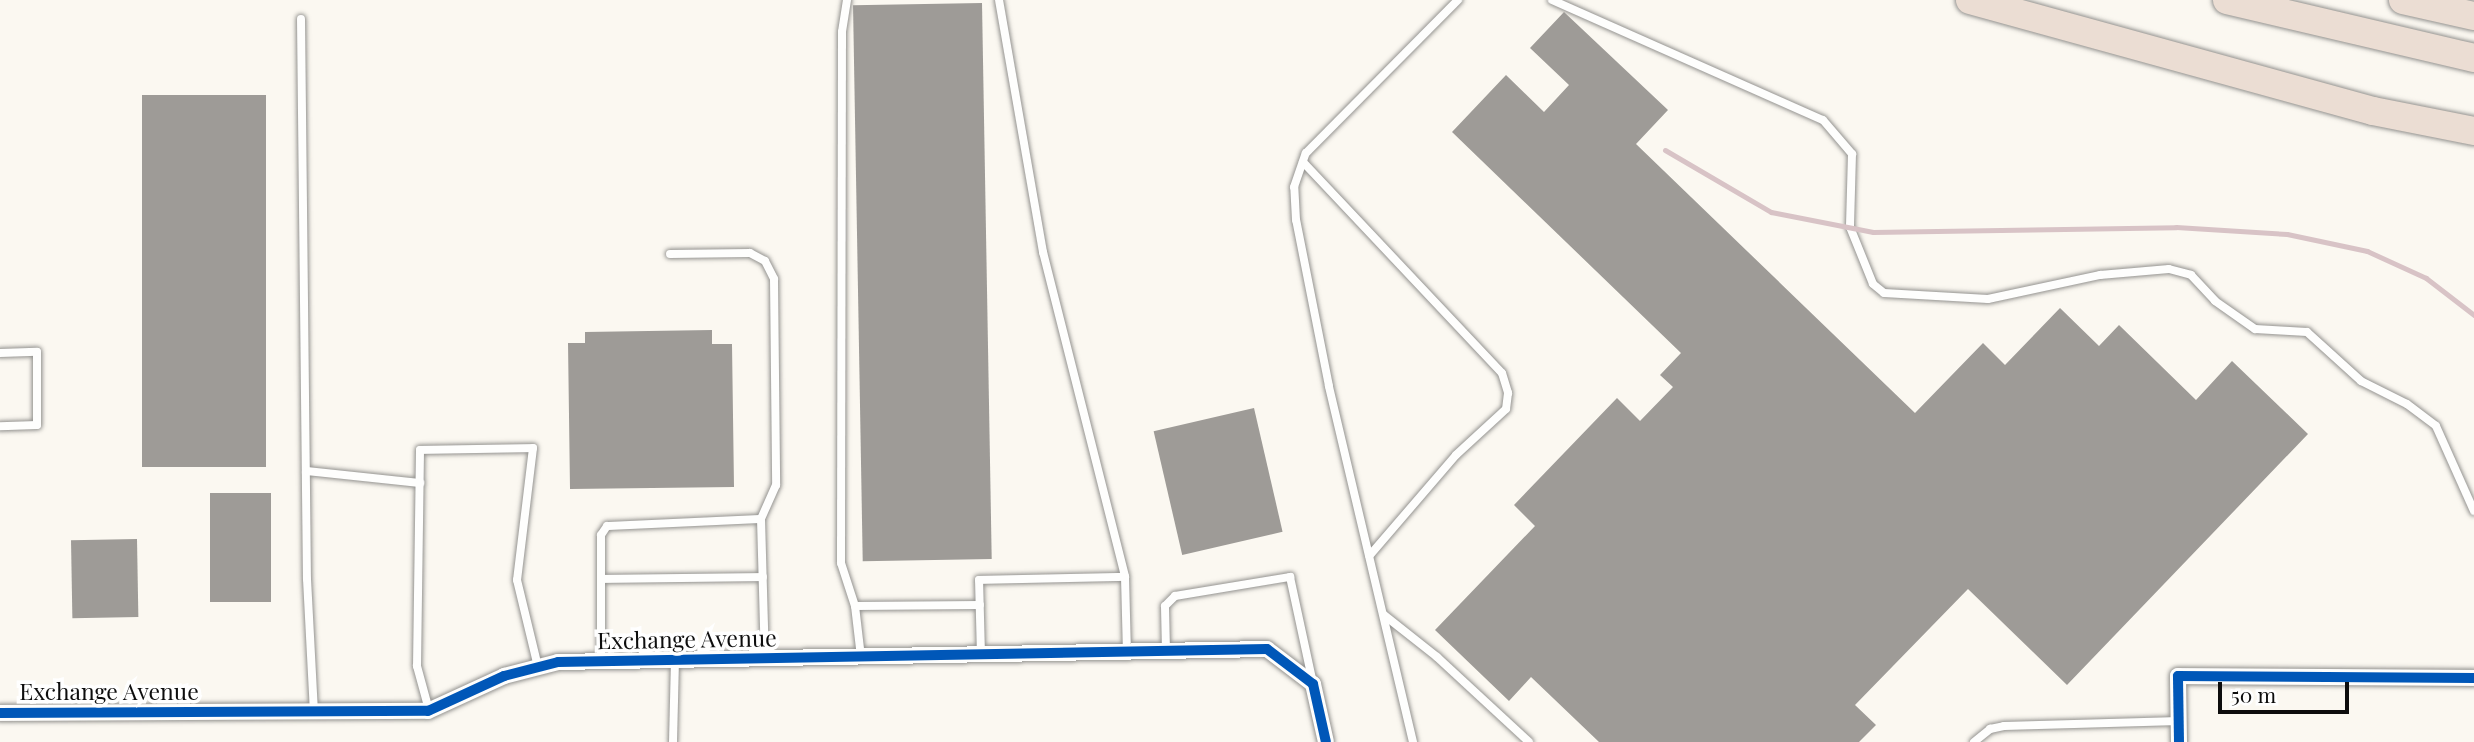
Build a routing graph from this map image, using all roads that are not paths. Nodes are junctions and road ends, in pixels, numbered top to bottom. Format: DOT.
graph roads {
  1 [pos="847,0"];
  2 [pos="999,0"];
  3 [pos="1458,0"];
  4 [pos="1552,0"];
  5 [pos="1970,0"];
  6 [pos="2227,0"];
  7 [pos="2403,0"];
  8 [pos="2474,16"];
  9 [pos="301,19"];
  10 [pos="2474,58"];
  11 [pos="2474,131"];
  12 [pos="1303,162"];
  13 [pos="670,254"];
  14 [pos="0,353"];
  15 [pos="0,426"];
  16 [pos="306,471"];
  17 [pos="420,483"];
  18 [pos="2474,511"];
  19 [pos="761,519"];
  20 [pos="1369,556"];
  21 [pos="763,577"];
  22 [pos="1125,577"];
  23 [pos="601,579"];
  24 [pos="980,605"];
  25 [pos="855,606"];
  26 [pos="1384,615"];
  27 [pos="1166,651"];
  28 [pos="1127,652"];
  29 [pos="981,654"];
  30 [pos="861,657"];
  31 [pos="765,659"];
  32 [pos="675,660"];
  33 [pos="601,662"];
  34 [pos="538,667"];
  35 [pos="2474,678"];
  36 [pos="1313,684"];
  37 [pos="429,710"];
  38 [pos="314,712"];
  39 [pos="0,713"];
  40 [pos="2179,722"];
  41 [pos="673,742"];
  42 [pos="1326,742"];
  43 [pos="1413,742"];
  44 [pos="1529,742"];
  45 [pos="1974,742"];
  46 [pos="2179,742"];
  1 -- 25 [label="lane"];
  2 -- 22 [label="lane"];
  3 -- 12 [label="lane"];
  4 -- 18 [label="lane"];
  5 -- 11 [label="highway"];
  6 -- 10 [label="highway"];
  7 -- 8 [label="highway"];
  9 -- 16 [label="lane"];
  12 -- 20 [label="lane"];
  12 -- 20 [label="lane"];
  13 -- 19 [label="lane"];
  14 -- 15 [label="lane"];
  16 -- 17 [label="lane"];
  16 -- 38 [label="lane"];
  17 -- 34 [label="lane"];
  17 -- 37 [label="lane"];
  19 -- 21 [label="lane"];
  19 -- 23 [label="lane"];
  20 -- 26 [label="lane"];
  21 -- 23 [label="lane"];
  21 -- 31 [label="lane"];
  22 -- 24 [label="lane"];
  22 -- 28 [label="lane"];
  23 -- 33 [label="lane"];
  24 -- 25 [label="lane"];
  24 -- 29 [label="lane"];
  25 -- 30 [label="lane"];
  26 -- 43 [label="lane"];
  26 -- 44 [label="lane"];
  27 -- 28 [label="street, Exchange Avenue"];
  27 -- 36 [label="street, Exchange Avenue"];
  27 -- 36 [label="lane"];
  28 -- 29 [label="street, Exchange Avenue"];
  29 -- 30 [label="street, Exchange Avenue"];
  30 -- 31 [label="street, Exchange Avenue"];
  31 -- 32 [label="street, Exchange Avenue"];
  32 -- 33 [label="street, Exchange Avenue"];
  32 -- 41 [label="lane"];
  33 -- 34 [label="street, Exchange Avenue"];
  34 -- 37 [label="street, Exchange Avenue"];
  35 -- 40 [label="street"];
  36 -- 42 [label="street"];
  37 -- 38 [label="street, Exchange Avenue"];
  38 -- 39 [label="street, Exchange Avenue"];
  40 -- 45 [label="lane"];
  40 -- 46 [label="street"];
}
